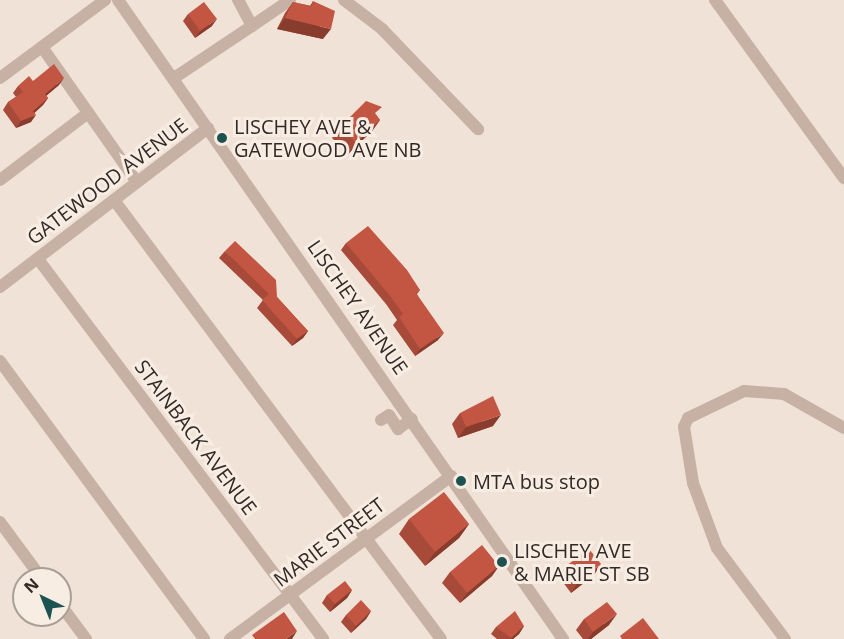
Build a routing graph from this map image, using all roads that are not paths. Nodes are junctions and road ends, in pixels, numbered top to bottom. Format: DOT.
graph roads {
  1 [pos="105,0"];
  2 [pos="118,0"];
  3 [pos="238,0"];
  4 [pos="290,0"];
  5 [pos="344,0"];
  6 [pos="715,0"];
  7 [pos="252,26"];
  8 [pos="42,47"];
  9 [pos="0,78"];
  10 [pos="174,78"];
  11 [pos="88,113"];
  12 [pos="208,128"];
  13 [pos="478,129"];
  14 [pos="844,178"];
  15 [pos="0,180"];
  16 [pos="137,182"];
  17 [pos="114,200"];
  18 [pos="38,259"];
  19 [pos="0,286"];
  20 [pos="0,361"];
  21 [pos="412,419"];
  22 [pos="844,428"];
  23 [pos="391,429"];
  24 [pos="451,476"];
  25 [pos="0,522"];
  26 [pos="367,539"];
  27 [pos="33,567"];
  28 [pos="290,596"];
  29 [pos="72,620"];
  30 [pos="86,639"];
  31 [pos="204,639"];
  32 [pos="230,639"];
  33 [pos="323,639"];
  34 [pos="441,639"];
  35 [pos="563,639"];
  36 [pos="786,639"];
  1 -- 8 [label="street"];
  2 -- 10 [label="street, LISCHEY AVENUE"];
  3 -- 7 [label="street"];
  4 -- 7 [label="street"];
  5 -- 13 [label="street"];
  6 -- 14 [label="street"];
  7 -- 10 [label="street"];
  8 -- 9 [label="street"];
  8 -- 11 [label="street"];
  10 -- 12 [label="street, LISCHEY AVENUE"];
  11 -- 15 [label="street"];
  11 -- 16 [label="street"];
  12 -- 16 [label="street, GATEWOOD AVENUE"];
  12 -- 21 [label="street, LISCHEY AVENUE"];
  16 -- 17 [label="street, GATEWOOD AVENUE"];
  17 -- 18 [label="street, GATEWOOD AVENUE"];
  17 -- 26 [label="street"];
  18 -- 19 [label="street, GATEWOOD AVENUE"];
  18 -- 28 [label="street, STAINBACK AVENUE"];
  20 -- 31 [label="street"];
  21 -- 23 [label="street"];
  21 -- 24 [label="street, LISCHEY AVENUE"];
  22 -- 36 [label="street"];
  24 -- 26 [label="street, MARIE STREET"];
  24 -- 35 [label="street, LISCHEY AVENUE"];
  25 -- 27 [label="street"];
  26 -- 28 [label="street, MARIE STREET"];
  26 -- 34 [label="street"];
  28 -- 32 [label="street, MARIE STREET"];
  28 -- 33 [label="street, STAINBACK AVENUE"];
  29 -- 30 [label="street"];
}
